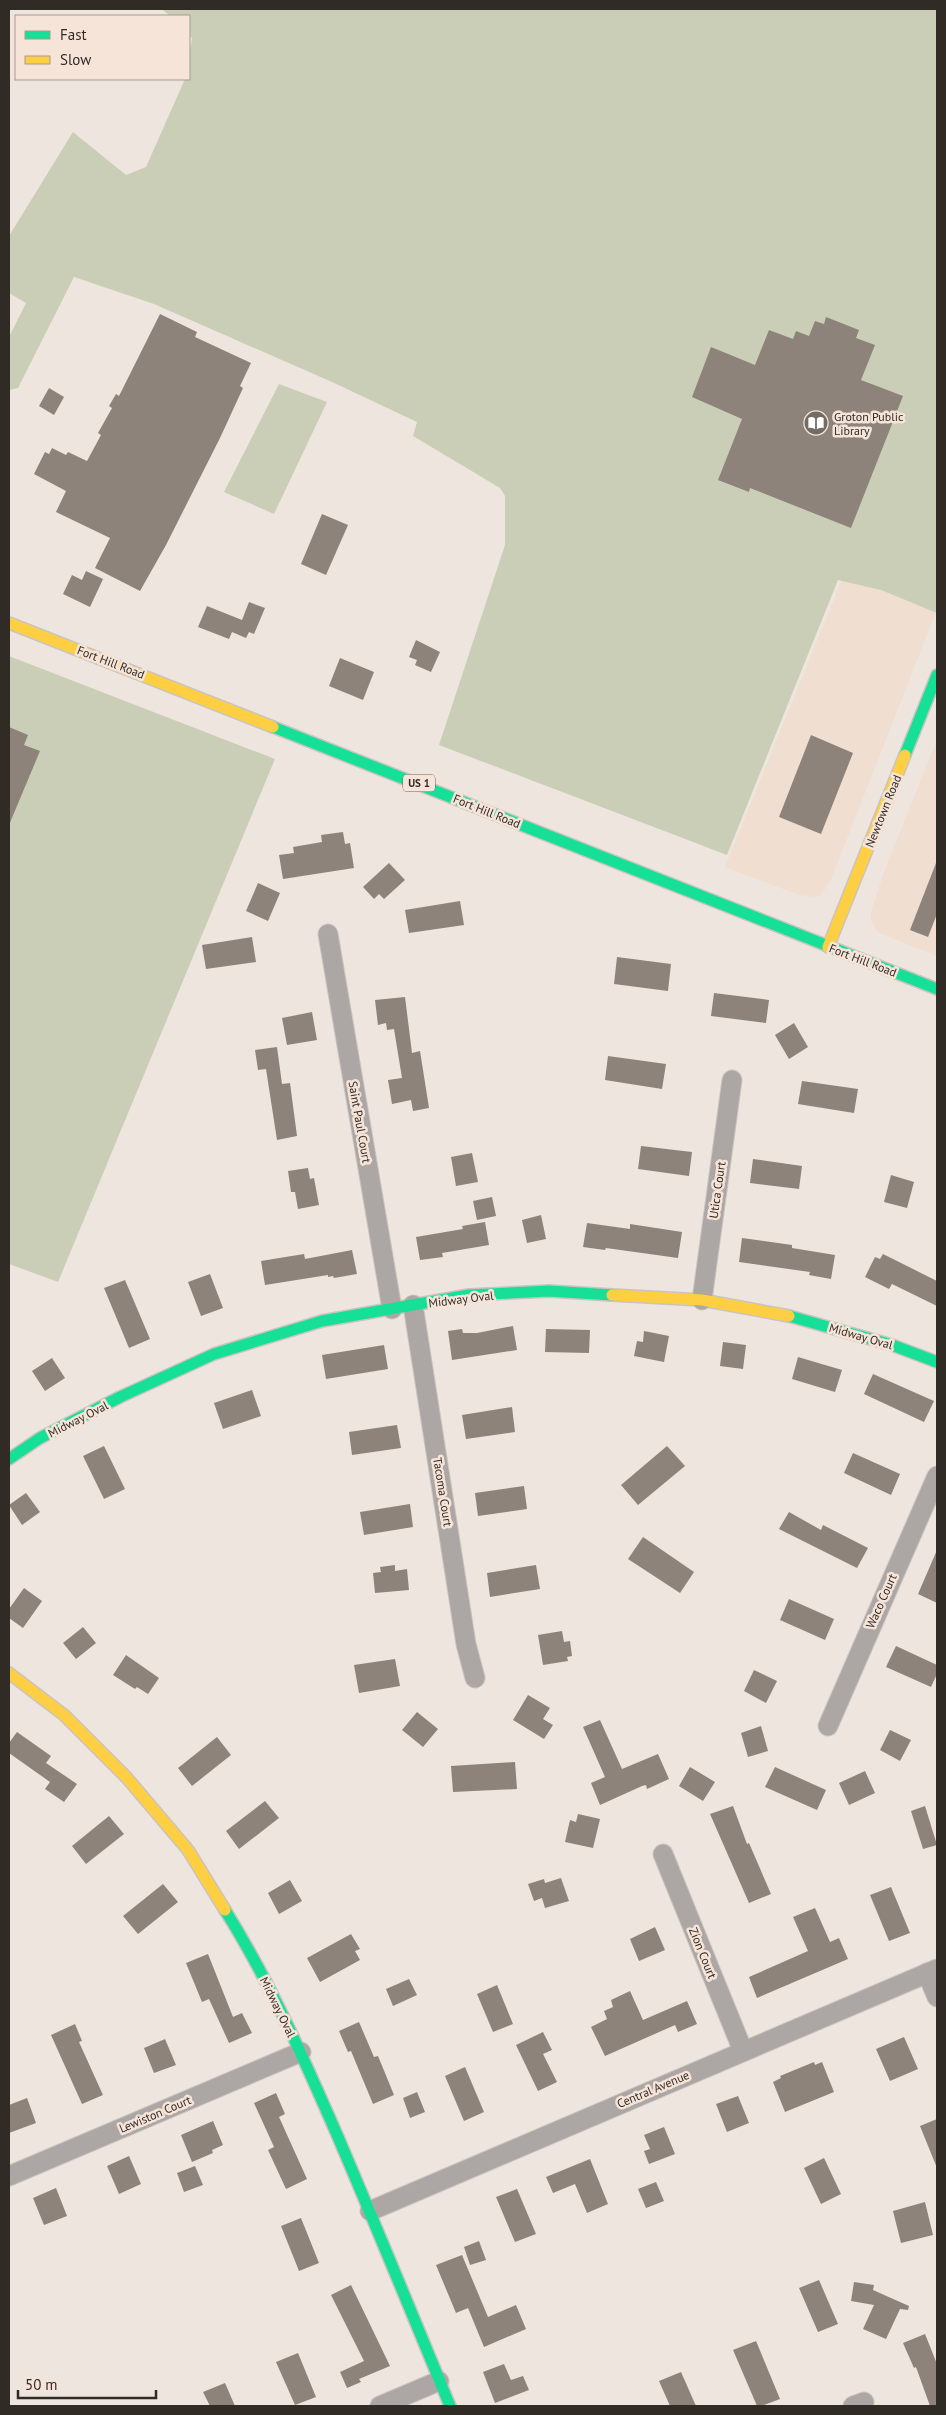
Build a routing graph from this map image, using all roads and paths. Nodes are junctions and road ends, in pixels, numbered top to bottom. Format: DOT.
graph roads {
  1 [pos="9,623"];
  2 [pos="937,674"];
  3 [pos="328,934"];
  4 [pos="828,947"];
  5 [pos="937,989"];
  6 [pos="732,1080"];
  7 [pos="702,1300"];
  8 [pos="413,1305"];
  9 [pos="392,1309"];
  10 [pos="937,1362"];
  11 [pos="9,1460"];
  12 [pos="937,1476"];
  13 [pos="9,1673"];
  14 [pos="475,1678"];
  15 [pos="828,1726"];
  16 [pos="663,1854"];
  17 [pos="932,1971"];
  18 [pos="937,1996"];
  19 [pos="743,2051"];
  20 [pos="300,2052"];
  21 [pos="9,2176"];
  22 [pos="370,2211"];
  23 [pos="439,2380"];
  24 [pos="380,2406"];
  25 [pos="450,2406"];
  1 -- 4 [label="street, Fort Hill Road / US 1"];
  2 -- 4 [label="street, Newtown Road"];
  3 -- 9 [label="street, Saint Paul Court"];
  4 -- 5 [label="street, Fort Hill Road / US 1"];
  6 -- 7 [label="street, Utica Court"];
  7 -- 8 [label="street, Midway Oval"];
  7 -- 10 [label="street, Midway Oval"];
  8 -- 9 [label="street, Midway Oval"];
  8 -- 14 [label="street, Tacoma Court"];
  9 -- 11 [label="street, Midway Oval"];
  12 -- 15 [label="street, Waco Court"];
  13 -- 20 [label="street, Midway Oval"];
  16 -- 19 [label="street, Zion Court"];
  17 -- 18 [label="street"];
  17 -- 19 [label="street, Central Avenue"];
  19 -- 22 [label="street, Central Avenue"];
  20 -- 21 [label="street, Lewiston Court"];
  20 -- 22 [label="street, Midway Oval"];
  22 -- 23 [label="street, Midway Oval"];
  23 -- 24 [label="street"];
  23 -- 25 [label="street, Midway Oval"];
}
